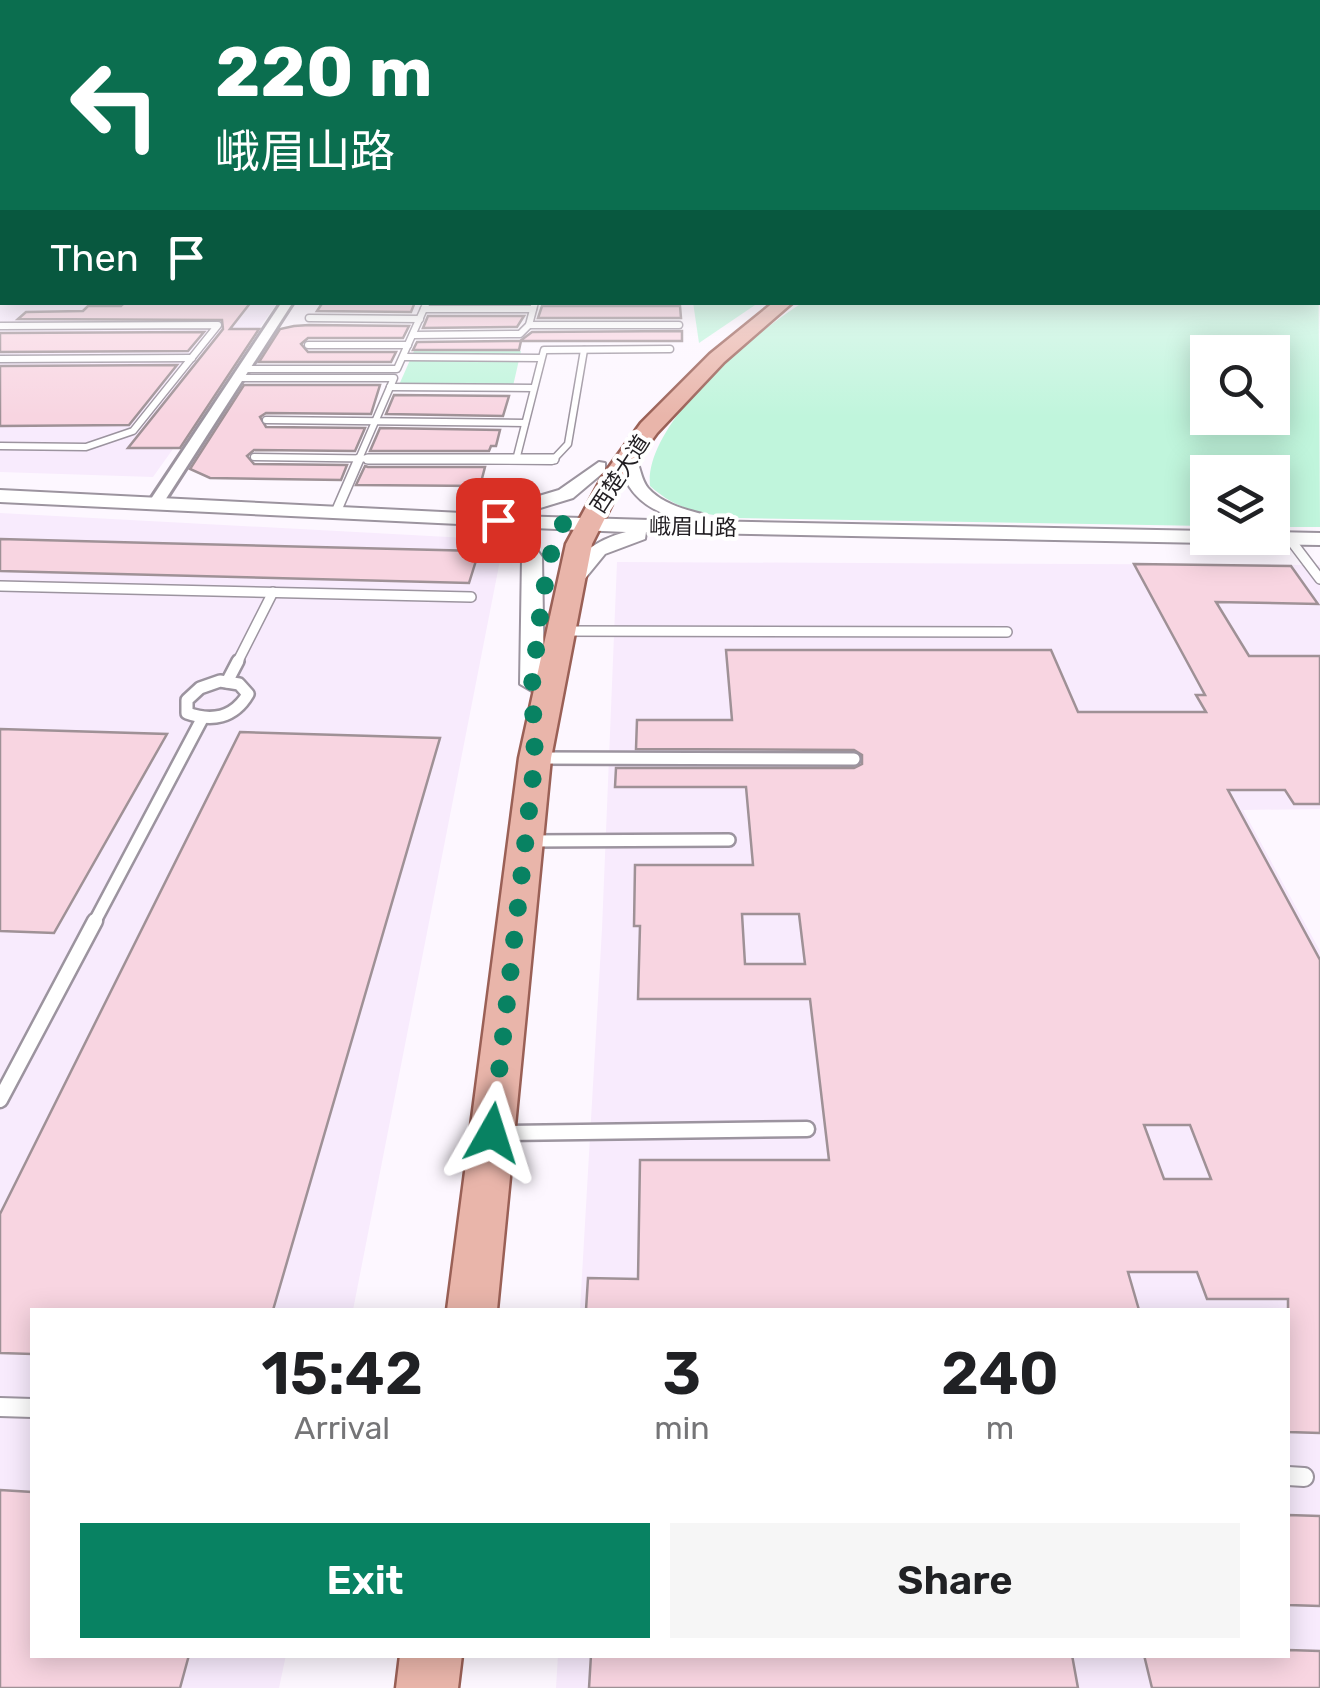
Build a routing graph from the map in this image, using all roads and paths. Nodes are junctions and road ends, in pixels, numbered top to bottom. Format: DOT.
graph roads {
  1 [pos="286,305"];
  2 [pos="761,305"];
  3 [pos="781,305"];
  4 [pos="426,306"];
  5 [pos="534,306"];
  6 [pos="309,318"];
  7 [pos="420,319"];
  8 [pos="529,325"];
  9 [pos="678,325"];
  10 [pos="0,326"];
  11 [pos="413,335"];
  12 [pos="308,345"];
  13 [pos="408,345"];
  14 [pos="584,350"];
  15 [pos="670,350"];
  16 [pos="192,358"];
  17 [pos="540,358"];
  18 [pos="0,359"];
  19 [pos="241,373"];
  20 [pos="396,373"];
  21 [pos="533,388"];
  22 [pos="266,420"];
  23 [pos="375,422"];
  24 [pos="525,422"];
  25 [pos="0,446"];
  26 [pos="254,457"];
  27 [pos="359,458"];
  28 [pos="628,458"];
  29 [pos="516,460"];
  30 [pos="598,467"];
  31 [pos="0,496"];
  32 [pos="155,505"];
  33 [pos="336,512"];
  34 [pos="433,517"];
  35 [pos="575,524"];
  36 [pos="730,528"];
  37 [pos="1190,537"];
  38 [pos="1290,538"];
  39 [pos="1290,539"];
  40 [pos="1320,539"];
  41 [pos="1320,580"];
  42 [pos="570,584"];
  43 [pos="0,586"];
  44 [pos="273,592"];
  45 [pos="471,597"];
  46 [pos="562,631"];
  47 [pos="1007,632"];
  48 [pos="227,682"];
  49 [pos="532,684"];
  50 [pos="202,719"];
  51 [pos="535,758"];
  52 [pos="854,758"];
  53 [pos="729,840"];
  54 [pos="525,841"];
  55 [pos="0,1100"];
  56 [pos="807,1129"];
  57 [pos="492,1133"];
  58 [pos="472,1308"];
  59 [pos="0,1407"];
  60 [pos="30,1408"];
  61 [pos="431,1658"];
  62 [pos="427,1688"];
  1 -- 19 [label="street"];
  2 -- 30 [label="main road, 西楚大道"];
  3 -- 28 [label="main road, 西楚大道"];
  4 -- 5 [label="lane"];
  4 -- 7 [label="lane"];
  5 -- 8 [label="lane"];
  6 -- 7 [label="lane"];
  7 -- 11 [label="lane"];
  8 -- 9 [label="lane"];
  8 -- 11 [label="lane"];
  10 -- 16 [label="lane"];
  11 -- 13 [label="lane"];
  12 -- 13 [label="lane"];
  13 -- 20 [label="lane"];
  14 -- 15 [label="lane"];
  14 -- 17 [label="lane"];
  14 -- 29 [label="lane"];
  16 -- 18 [label="lane"];
  16 -- 25 [label="lane"];
  17 -- 20 [label="lane"];
  17 -- 21 [label="lane"];
  19 -- 20 [label="lane"];
  19 -- 32 [label="street"];
  20 -- 21 [label="lane"];
  20 -- 23 [label="lane"];
  21 -- 24 [label="lane"];
  22 -- 23 [label="lane"];
  23 -- 24 [label="lane"];
  23 -- 27 [label="lane"];
  24 -- 29 [label="lane"];
  26 -- 27 [label="lane"];
  27 -- 29 [label="lane"];
  27 -- 33 [label="lane"];
  28 -- 35 [label="main road, 西楚大道"];
  28 -- 36 [label="street"];
  30 -- 34 [label="street"];
  30 -- 35 [label="main road, 西楚大道"];
  31 -- 32 [label="street, 峨眉山路"];
  32 -- 33 [label="street, 峨眉山路"];
  33 -- 34 [label="street, 峨眉山路"];
  34 -- 35 [label="street, 峨眉山路"];
  34 -- 49 [label="street"];
  35 -- 36 [label="street, 峨眉山路"];
  35 -- 42 [label="main road, 西楚大道"];
  35 -- 49 [label="main road, 西楚大道"];
  36 -- 37 [label="street, 峨眉山路"];
  36 -- 42 [label="street"];
  38 -- 40 [label="street"];
  39 -- 41 [label="lane"];
  42 -- 46 [label="main road, 西楚大道"];
  43 -- 44 [label="lane"];
  44 -- 45 [label="lane"];
  44 -- 48 [label="lane"];
  46 -- 47 [label="lane"];
  46 -- 51 [label="main road, 西楚大道"];
  48 -- 50 [label="lane"];
  48 -- 50 [label="lane"];
  49 -- 51 [label="main road, 西楚大道"];
  50 -- 55 [label="lane"];
  51 -- 52 [label="lane"];
  51 -- 54 [label="main road, 西楚大道"];
  53 -- 54 [label="lane"];
  54 -- 57 [label="main road, 西楚大道"];
  56 -- 57 [label="lane"];
  57 -- 58 [label="main road, 西楚大道"];
  59 -- 60 [label="lane"];
  61 -- 62 [label="main road"];
}
